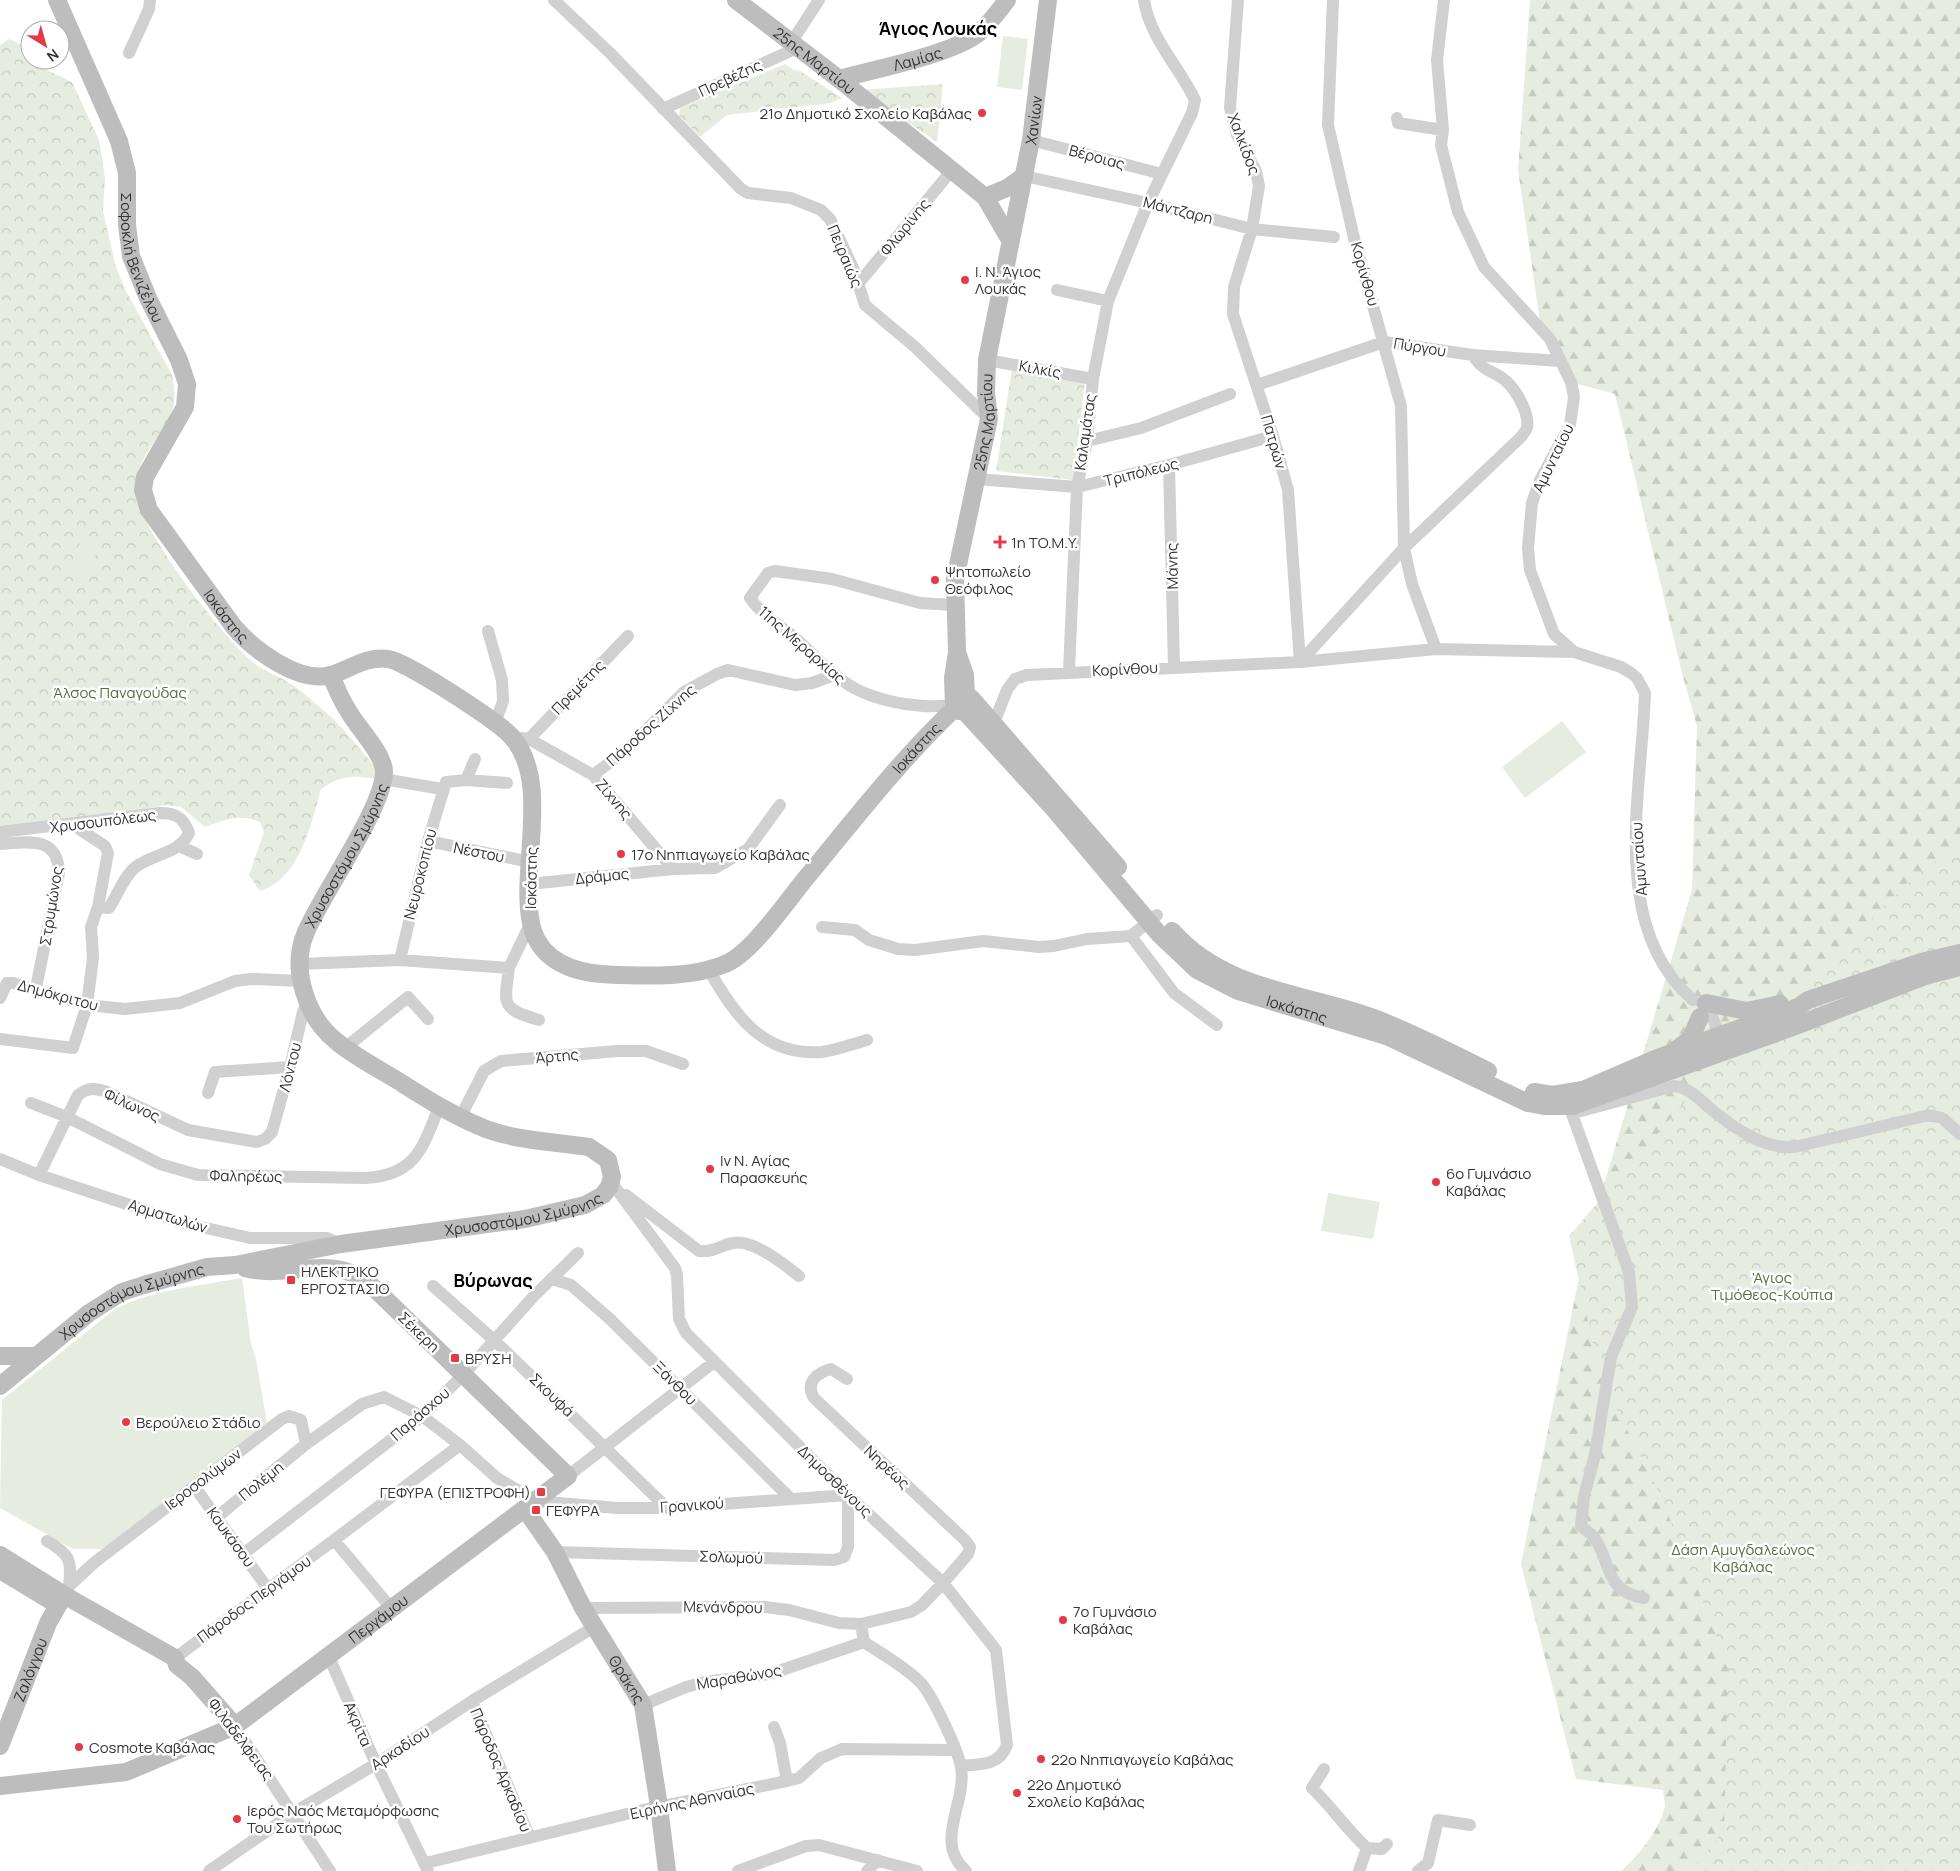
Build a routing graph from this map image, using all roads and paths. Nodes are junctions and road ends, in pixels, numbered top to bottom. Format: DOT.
graph roads {
  1 [pos="57,0"];
  2 [pos="150,0"];
  3 [pos="554,0"];
  4 [pos="736,0"];
  5 [pos="819,0"];
  6 [pos="1007,0"];
  7 [pos="1048,0"];
  8 [pos="1144,0"];
  9 [pos="1238,0"];
  10 [pos="1333,0"];
  11 [pos="1444,0"];
  12 [pos="794,45"];
  13 [pos="129,53"];
  14 [pos="839,78"];
  15 [pos="663,109"];
  16 [pos="1397,118"];
  17 [pos="1443,130"];
  18 [pos="1031,140"];
  19 [pos="952,170"];
  20 [pos="1162,174"];
  21 [pos="1024,176"];
  22 [pos="985,197"];
  23 [pos="1148,203"];
  24 [pos="1252,229"];
  25 [pos="1334,236"];
  26 [pos="1010,240"];
  27 [pos="859,283"];
  28 [pos="1057,290"];
  29 [pos="1108,302"];
  30 [pos="1384,342"];
  31 [pos="1473,355"];
  32 [pos="986,360"];
  33 [pos="1560,361"];
  34 [pos="1093,379"];
  35 [pos="1257,385"];
  36 [pos="1230,394"];
  37 [pos="989,419"];
  38 [pos="1274,436"];
  39 [pos="1087,441"];
  40 [pos="1169,465"];
  41 [pos="976,478"];
  42 [pos="1077,487"];
  43 [pos="149,510"];
  44 [pos="1404,548"];
  45 [pos="954,605"];
  46 [pos="488,631"];
  47 [pos="628,636"];
  48 [pos="1436,649"];
  49 [pos="1574,652"];
  50 [pos="1300,662"];
  51 [pos="1174,666"];
  52 [pos="1069,671"];
  53 [pos="331,675"];
  54 [pos="834,675"];
  55 [pos="962,703"];
  56 [pos="494,723"];
  57 [pos="991,730"];
  58 [pos="520,738"];
  59 [pos="475,759"];
  60 [pos="594,775"];
  61 [pos="383,779"];
  62 [pos="466,780"];
  63 [pos="507,783"];
  64 [pos="442,789"];
  65 [pos="780,805"];
  66 [pos="73,825"];
  67 [pos="0,832"];
  68 [pos="428,841"];
  69 [pos="0,844"];
  70 [pos="179,846"];
  71 [pos="197,854"];
  72 [pos="530,862"];
  73 [pos="673,869"];
  74 [pos="530,884"];
  75 [pos="98,907"];
  76 [pos="1153,918"];
  77 [pos="531,922"];
  78 [pos="822,928"];
  79 [pos="1131,936"];
  80 [pos="1960,953"];
  81 [pos="400,960"];
  82 [pos="300,964"];
  83 [pos="1960,967"];
  84 [pos="509,968"];
  85 [pos="709,970"];
  86 [pos="301,981"];
  87 [pos="36,988"];
  88 [pos="0,998"];
  89 [pos="1808,1000"];
  90 [pos="308,1002"];
  91 [pos="87,1005"];
  92 [pos="1700,1007"];
  93 [pos="428,1019"];
  94 [pos="539,1020"];
  95 [pos="1216,1025"];
  96 [pos="0,1039"];
  97 [pos="867,1040"];
  98 [pos="1716,1046"];
  99 [pos="345,1048"];
  100 [pos="1667,1055"];
  101 [pos="683,1064"];
  102 [pos="290,1068"];
  103 [pos="208,1093"];
  104 [pos="30,1103"];
  105 [pos="439,1107"];
  106 [pos="1568,1110"];
  107 [pos="67,1116"];
  108 [pos="460,1118"];
  109 [pos="272,1132"];
  110 [pos="1960,1134"];
  111 [pos="0,1159"];
  112 [pos="39,1175"];
  113 [pos="611,1182"];
  114 [pos="341,1244"];
  115 [pos="578,1253"];
  116 [pos="235,1265"];
  117 [pos="799,1276"];
  118 [pos="552,1279"];
  119 [pos="433,1286"];
  120 [pos="495,1341"];
  121 [pos="0,1356"];
  122 [pos="35,1356"];
  123 [pos="714,1362"];
  124 [pos="464,1374"];
  125 [pos="846,1379"];
  126 [pos="0,1386"];
  127 [pos="681,1389"];
  128 [pos="422,1416"];
  129 [pos="306,1444"];
  130 [pos="460,1445"];
  131 [pos="607,1448"];
  132 [pos="568,1476"];
  133 [pos="194,1486"];
  134 [pos="848,1495"];
  135 [pos="790,1498"];
  136 [pos="530,1505"];
  137 [pos="667,1508"];
  138 [pos="217,1517"];
  139 [pos="334,1540"];
  140 [pos="46,1541"];
  141 [pos="556,1552"];
  142 [pos="243,1554"];
  143 [pos="0,1555"];
  144 [pos="0,1570"];
  145 [pos="944,1583"];
  146 [pos="268,1588"];
  147 [pos="64,1595"];
  148 [pos="1644,1598"];
  149 [pos="392,1608"];
  150 [pos="583,1608"];
  151 [pos="861,1624"];
  152 [pos="594,1627"];
  153 [pos="864,1642"];
  154 [pos="329,1657"];
  155 [pos="176,1661"];
  156 [pos="472,1701"];
  157 [pos="643,1705"];
  158 [pos="235,1726"];
  159 [pos="774,1727"];
  160 [pos="0,1746"];
  161 [pos="954,1750"];
  162 [pos="376,1764"];
  163 [pos="961,1766"];
  164 [pos="1324,1769"];
  165 [pos="787,1781"];
  166 [pos="0,1786"];
  167 [pos="659,1806"];
  168 [pos="293,1813"];
  169 [pos="1470,1825"];
  170 [pos="530,1838"];
  171 [pos="1387,1844"];
  172 [pos="1367,1848"];
  173 [pos="878,1860"];
  174 [pos="427,1867"];
  175 [pos="208,1871"];
  176 [pos="330,1871"];
  177 [pos="667,1871"];
  178 [pos="738,1871"];
  179 [pos="867,1871"];
  180 [pos="918,1871"];
  181 [pos="966,1871"];
  182 [pos="1359,1871"];
  183 [pos="1418,1871"];
  1 -- 43 [label="street, Σοφοκλή Βενιζέλου"];
  2 -- 13 [label="street"];
  3 -- 15 [label="street, Πειραιώς"];
  4 -- 12 [label="street, 25ης Μαρτίου"];
  5 -- 12 [label="street"];
  6 -- 14 [label="street, Λαμίας"];
  7 -- 18 [label="street, Χανίων"];
  8 -- 20 [label="street, Καλαμάτας"];
  9 -- 24 [label="street, Χαλκίδος"];
  10 -- 30 [label="street, Κορίνθου"];
  11 -- 17 [label="street, Αμυνταίου"];
  12 -- 14 [label="street, 25ης Μαρτίου"];
  12 -- 15 [label="street, Πρεβέζης"];
  14 -- 19 [label="street, 25ης Μαρτίου"];
  15 -- 27 [label="street, Πειραιώς"];
  16 -- 17 [label="street"];
  17 -- 33 [label="street, Αμυνταίου"];
  18 -- 20 [label="street, Βέροιας"];
  18 -- 21 [label="street, Χανίων"];
  19 -- 22 [label="street, 25ης Μαρτίου"];
  19 -- 27 [label="street, Φλωρίνης"];
  20 -- 23 [label="street, Καλαμάτας"];
  21 -- 22 [label="street"];
  21 -- 23 [label="street, Μάντζαρη"];
  21 -- 26 [label="street, Χανίων"];
  22 -- 26 [label="street, 25ης Μαρτίου"];
  23 -- 24 [label="street, Μάντζαρη"];
  23 -- 29 [label="street, Καλαμάτας"];
  24 -- 25 [label="street, Μάντζαρη"];
  24 -- 35 [label="street, Πατρών"];
  26 -- 32 [label="street, 25ης Μαρτίου"];
  27 -- 37 [label="street, Πειραιώς"];
  28 -- 29 [label="street"];
  29 -- 34 [label="street, Καλαμάτας"];
  30 -- 31 [label="street, Πύργου"];
  30 -- 35 [label="street, Πύργου"];
  30 -- 44 [label="street, Κορίνθου"];
  31 -- 33 [label="street, Πύργου"];
  31 -- 44 [label="street"];
  32 -- 34 [label="street, Κιλκίς"];
  32 -- 37 [label="street, 25ης Μαρτίου"];
  33 -- 49 [label="street, Αμυνταίου"];
  34 -- 39 [label="street, Καλαμάτας"];
  35 -- 38 [label="street, Πατρών"];
  36 -- 39 [label="street"];
  37 -- 41 [label="street, 25ης Μαρτίου"];
  38 -- 40 [label="street, Τριπόλεως"];
  38 -- 50 [label="street, Πατρών"];
  39 -- 42 [label="street, Καλαμάτας"];
  40 -- 42 [label="street, Τριπόλεως"];
  40 -- 51 [label="street, Μάνης"];
  41 -- 42 [label="street, Τριπόλεως"];
  41 -- 45 [label="street, 25ης Μαρτίου"];
  42 -- 52 [label="street, Καλαμάτας"];
  43 -- 53 [label="street, Ιοκάστης"];
  44 -- 48 [label="street, Κορίνθου"];
  44 -- 50 [label="street"];
  45 -- 54 [label="street, 11ης Μεραρχίας"];
  45 -- 55 [label="street, 25ης Μαρτίου"];
  46 -- 56 [label="street"];
  47 -- 58 [label="street, Πρεμέτης"];
  48 -- 49 [label="street, Κορίνθου"];
  48 -- 50 [label="street, Κορίνθου"];
  49 -- 92 [label="street, Αμυνταίου"];
  50 -- 51 [label="street, Κορίνθου"];
  51 -- 52 [label="street, Κορίνθου"];
  52 -- 57 [label="street, Κορίνθου"];
  53 -- 56 [label="street, Ιοκάστης"];
  53 -- 61 [label="street, Χρυσοστόμου Σμύρνης"];
  54 -- 55 [label="street, 11ης Μεραρχίας"];
  54 -- 60 [label="street, Πάροδος Ζίχνης"];
  55 -- 57 [label="street, Ιοκάστης"];
  55 -- 85 [label="street, Ιοκάστης"];
  56 -- 58 [label="street, Ιοκάστης"];
  57 -- 76 [label="street, Ιοκάστης"];
  58 -- 60 [label="street, Ζίχνης"];
  58 -- 72 [label="street, Ιοκάστης"];
  59 -- 62 [label="street"];
  60 -- 73 [label="street, Ζίχνης"];
  61 -- 64 [label="street"];
  61 -- 82 [label="street, Χρυσοστόμου Σμύρνης"];
  62 -- 63 [label="street"];
  62 -- 64 [label="street"];
  64 -- 68 [label="street, Νευροκοπίου"];
  65 -- 73 [label="street, Δράμας"];
  66 -- 67 [label="street, Χρυσουπόλεως"];
  66 -- 70 [label="street, Χρυσουπόλεως"];
  66 -- 75 [label="street"];
  68 -- 72 [label="street, Νέστου"];
  68 -- 81 [label="street, Νευροκοπίου"];
  69 -- 87 [label="street, Στρυμώνος"];
  70 -- 71 [label="street"];
  70 -- 75 [label="street"];
  72 -- 74 [label="street, Ιοκάστης"];
  73 -- 74 [label="street, Δράμας"];
  74 -- 77 [label="street, Ιοκάστης"];
  75 -- 91 [label="street"];
  76 -- 79 [label="street"];
  76 -- 100 [label="street, Ιοκάστης"];
  76 -- 106 [label="street, Ιοκάστης"];
  77 -- 84 [label="street"];
  77 -- 85 [label="street, Ιοκάστης"];
  78 -- 79 [label="street"];
  79 -- 95 [label="street"];
  80 -- 89 [label="street"];
  81 -- 82 [label="street"];
  81 -- 84 [label="street"];
  82 -- 86 [label="street, Χρυσοστόμου Σμύρνης"];
  83 -- 98 [label="street"];
  84 -- 94 [label="street"];
  85 -- 97 [label="street"];
  86 -- 90 [label="street, Χρυσοστόμου Σμύρνης"];
  86 -- 91 [label="street, Δημόκριτου"];
  87 -- 88 [label="street, Δημόκριτου"];
  87 -- 91 [label="street, Δημόκριτου"];
  89 -- 92 [label="street"];
  89 -- 98 [label="street"];
  90 -- 99 [label="street, Χρυσοστόμου Σμύρνης"];
  90 -- 102 [label="street, Λόντου"];
  91 -- 96 [label="street"];
  92 -- 98 [label="street, Αμυνταίου"];
  92 -- 100 [label="street"];
  93 -- 99 [label="street"];
  98 -- 100 [label="street, Ιοκάστης"];
  98 -- 106 [label="street, Ιοκάστης"];
  99 -- 105 [label="street, Χρυσοστόμου Σμύρνης"];
  101 -- 108 [label="street, Άρτης"];
  102 -- 103 [label="street"];
  102 -- 109 [label="street, Λόντου"];
  104 -- 107 [label="street, Φαληρέως"];
  105 -- 107 [label="street, Φαληρέως"];
  105 -- 108 [label="street, Χρυσοστόμου Σμύρνης"];
  106 -- 110 [label="street"];
  106 -- 148 [label="street"];
  107 -- 109 [label="street, Φίλωνος"];
  107 -- 112 [label="street, Φίλωνος"];
  108 -- 113 [label="street, Χρυσοστόμου Σμύρνης"];
  111 -- 112 [label="street, Αρματωλών"];
  112 -- 114 [label="street, Αρματωλών"];
  113 -- 114 [label="street, Χρυσοστόμου Σμύρνης"];
  113 -- 117 [label="street"];
  113 -- 123 [label="street, Δημοσθένους"];
  114 -- 116 [label="street, Χρυσοστόμου Σμύρνης"];
  115 -- 118 [label="street, Παράσχου"];
  116 -- 122 [label="street, Χρυσοστόμου Σμύρνης"];
  116 -- 124 [label="street, Σέκερη"];
  118 -- 120 [label="street, Παράσχου"];
  118 -- 127 [label="street, Ξάνθου"];
  119 -- 120 [label="street, Σκουφά"];
  120 -- 124 [label="street, Παράσχου"];
  120 -- 131 [label="street, Σκουφά"];
  121 -- 122 [label="street"];
  122 -- 126 [label="street, Χρυσοστόμου Σμύρνης"];
  123 -- 127 [label="street, Περγάμου"];
  123 -- 134 [label="street, Δημοσθένους"];
  124 -- 128 [label="street, Παράσχου"];
  124 -- 132 [label="street, Σέκερη"];
  125 -- 145 [label="street, Νηρέως"];
  127 -- 131 [label="street, Περγάμου"];
  127 -- 135 [label="street, Ξάνθου"];
  128 -- 129 [label="street"];
  128 -- 130 [label="street"];
  128 -- 142 [label="street, Παράσχου"];
  129 -- 133 [label="street, Ιεροσολύμων"];
  129 -- 138 [label="street, Πολέμη"];
  130 -- 136 [label="street"];
  130 -- 139 [label="street, Πάροδος Περγάμου"];
  131 -- 132 [label="street, Περγάμου"];
  131 -- 137 [label="street, Σκουφά"];
  132 -- 136 [label="street, Περγάμου"];
  133 -- 138 [label="street, Καυκάσου"];
  133 -- 147 [label="street, Ιεροσολύμων"];
  134 -- 135 [label="street, Γρανικού"];
  134 -- 141 [label="street, Σολωμού"];
  134 -- 145 [label="street, Δημοσθένους"];
  135 -- 137 [label="street, Γρανικού"];
  136 -- 137 [label="street, Γρανικού"];
  136 -- 141 [label="street, Θράκης"];
  136 -- 149 [label="street, Περγάμου"];
  138 -- 142 [label="street, Καυκάσου"];
  139 -- 146 [label="street, Πάροδος Περγάμου"];
  139 -- 149 [label="street"];
  140 -- 147 [label="street"];
  141 -- 150 [label="street, Θράκης"];
  142 -- 146 [label="street, Καυκάσου"];
  143 -- 147 [label="street, Φιλαδέλφειας"];
  144 -- 147 [label="street, Φιλαδέλφειας"];
  145 -- 151 [label="street, Μενάνδρου"];
  145 -- 163 [label="street, Δημοσθένους"];
  146 -- 155 [label="street, Πάροδος Περγάμου"];
  147 -- 155 [label="street, Φιλαδέλφειας"];
  147 -- 160 [label="street, Ζαλόγγου"];
  149 -- 154 [label="street, Περγάμου"];
  150 -- 151 [label="street, Μενάνδρου"];
  150 -- 152 [label="street, Θράκης"];
  151 -- 153 [label="street"];
  152 -- 156 [label="street, Αρκαδίου"];
  152 -- 157 [label="street, Θράκης"];
  153 -- 157 [label="street, Μαραθώνος"];
  153 -- 161 [label="street"];
  154 -- 158 [label="street, Περγάμου"];
  154 -- 162 [label="street, Ακρίτα"];
  155 -- 158 [label="street, Φιλαδέλφειας"];
  156 -- 162 [label="street, Αρκαδίου"];
  156 -- 170 [label="street, Πάροδος Αρκαδίου"];
  157 -- 167 [label="street, Θράκης"];
  158 -- 166 [label="street, Περγάμου"];
  158 -- 168 [label="street, Φιλαδέλφειας"];
  159 -- 165 [label="street"];
  161 -- 163 [label="street"];
  161 -- 165 [label="street, Ειρήνης Αθηναίας"];
  162 -- 168 [label="street, Αρκαδίου"];
  162 -- 174 [label="street, Ακρίτα"];
  163 -- 181 [label="street"];
  164 -- 172 [label="street"];
  165 -- 167 [label="street, Ειρήνης Αθηναίας"];
  167 -- 170 [label="street, Ειρήνης Αθηναίας"];
  167 -- 177 [label="street, Θράκης"];
  168 -- 175 [label="street, Αρκαδίου"];
  168 -- 176 [label="street, Φιλαδέλφειας"];
  169 -- 183 [label="street"];
  170 -- 174 [label="street, Ειρήνης Αθηναίας"];
  171 -- 172 [label="street"];
  172 -- 182 [label="street"];
  173 -- 178 [label="street"];
  173 -- 179 [label="street"];
  173 -- 180 [label="street"];
}
